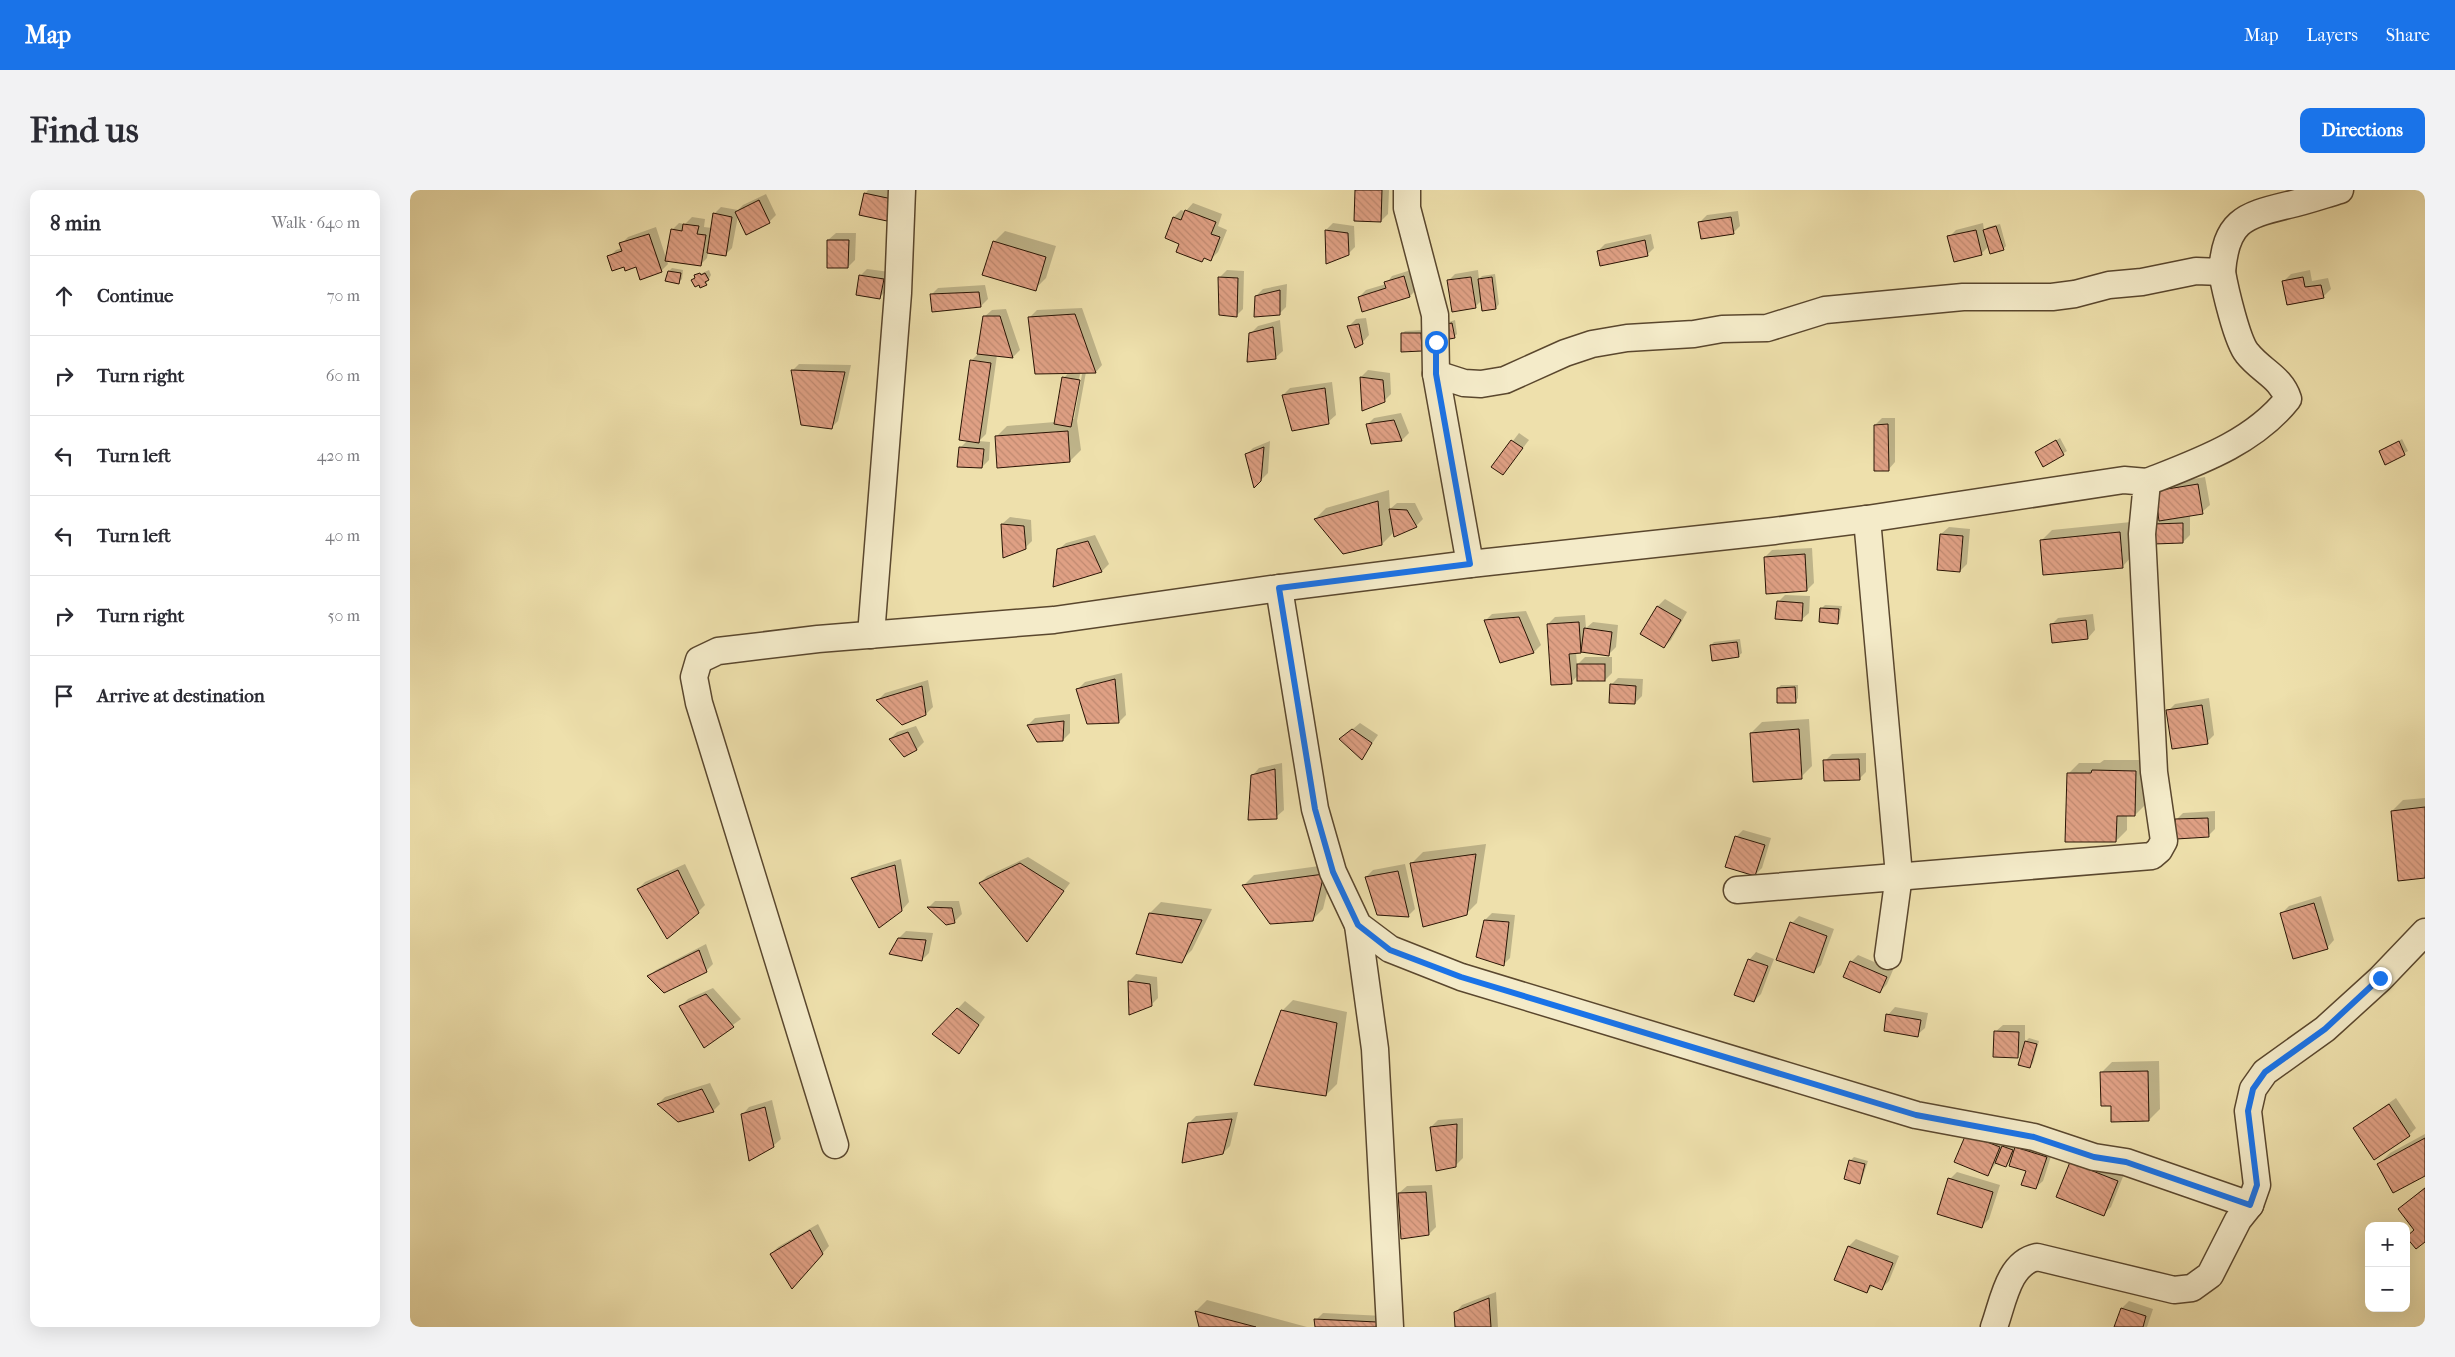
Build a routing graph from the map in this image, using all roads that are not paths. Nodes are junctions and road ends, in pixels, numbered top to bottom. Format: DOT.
graph roads {
  1 [pos="902,190"];
  2 [pos="1407,190"];
  3 [pos="2340,190"];
  4 [pos="2222,272"];
  5 [pos="1436,374"];
  6 [pos="2147,482"];
  7 [pos="1867,519"];
  8 [pos="1470,564"];
  9 [pos="1279,588"];
  10 [pos="871,636"];
  11 [pos="1899,875"];
  12 [pos="1738,890"];
  13 [pos="1358,925"];
  14 [pos="2425,932"];
  15 [pos="1888,956"];
  16 [pos="834,1145"];
  17 [pos="2250,1205"];
  18 [pos="1390,1327"];
  19 [pos="1994,1327"];
  1 -- 10 [label="street"];
  2 -- 5 [label="street"];
  3 -- 4 [label="street"];
  4 -- 5 [label="street"];
  4 -- 6 [label="street"];
  5 -- 8 [label="street"];
  6 -- 7 [label="street"];
  6 -- 11 [label="street"];
  7 -- 8 [label="street"];
  7 -- 11 [label="street"];
  8 -- 9 [label="street"];
  9 -- 10 [label="street"];
  9 -- 13 [label="street"];
  10 -- 16 [label="street"];
  11 -- 12 [label="street"];
  11 -- 15 [label="street"];
  13 -- 17 [label="street"];
  13 -- 18 [label="street"];
  14 -- 17 [label="street"];
  17 -- 19 [label="street"];
}
